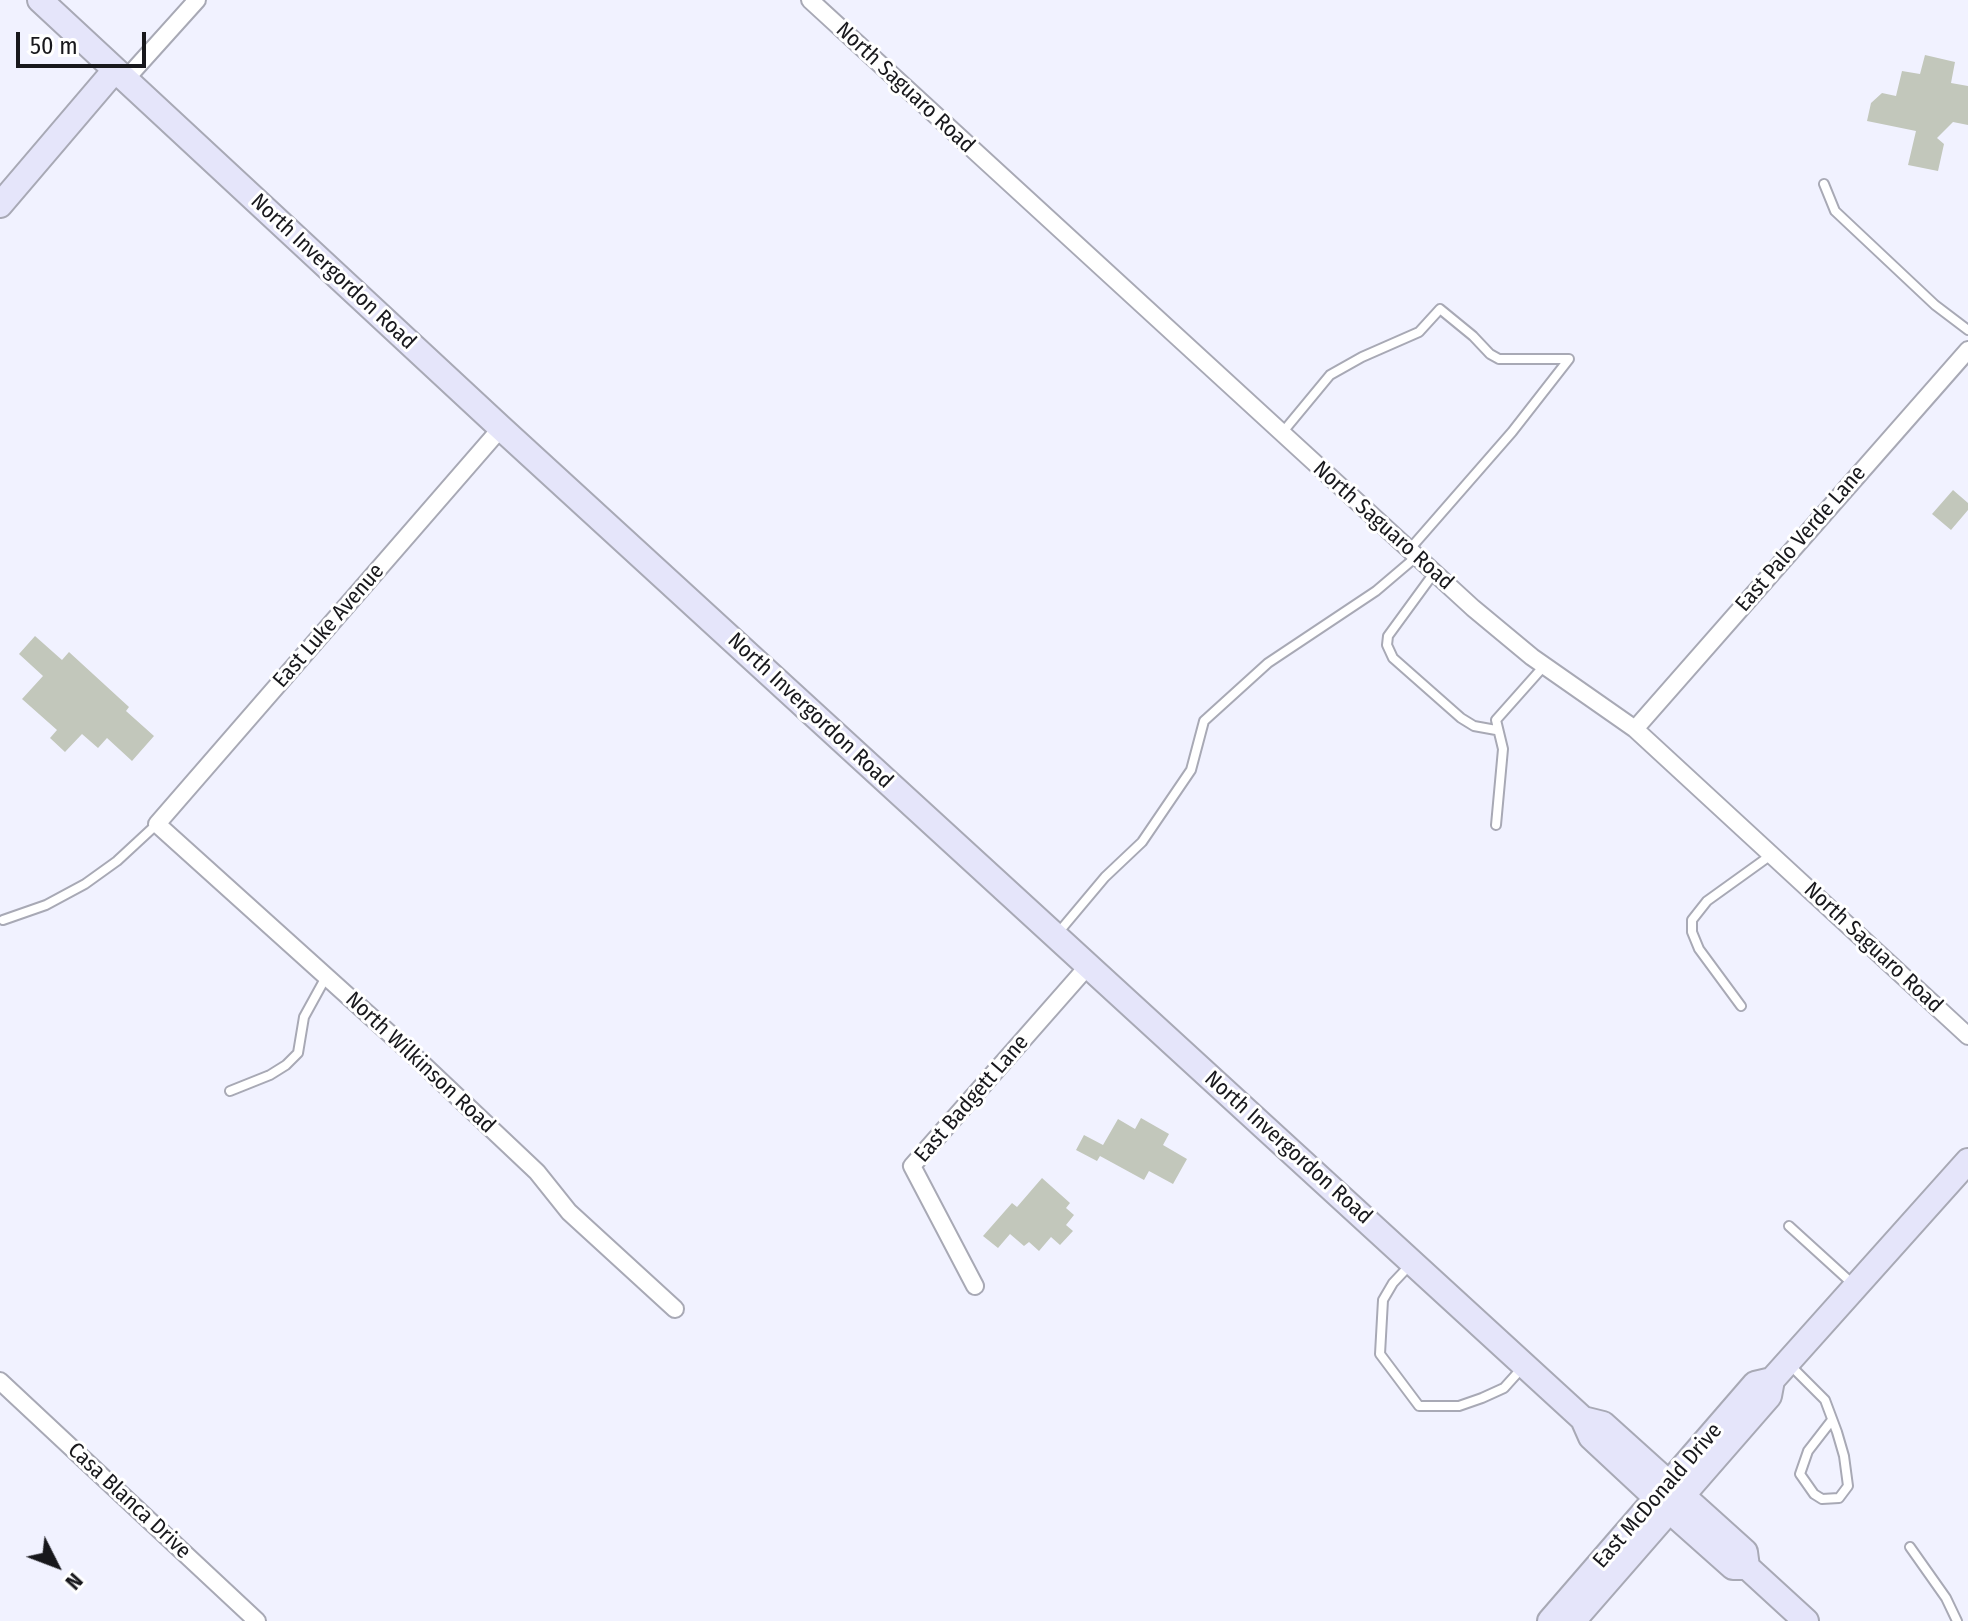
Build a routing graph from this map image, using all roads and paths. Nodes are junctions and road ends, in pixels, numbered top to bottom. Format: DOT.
graph roads {
  1 [pos="40,0"];
  2 [pos="197,0"];
  3 [pos="810,0"];
  4 [pos="120,75"];
  5 [pos="1824,184"];
  6 [pos="0,205"];
  7 [pos="1968,330"];
  8 [pos="1968,350"];
  9 [pos="501,428"];
  10 [pos="1282,433"];
  11 [pos="1413,553"];
  12 [pos="1434,573"];
  13 [pos="1544,666"];
  14 [pos="1635,729"];
  15 [pos="1496,730"];
  16 [pos="157,824"];
  17 [pos="1496,825"];
  18 [pos="1771,855"];
  19 [pos="3,920"];
  20 [pos="1056,936"];
  21 [pos="1088,966"];
  22 [pos="326,977"];
  23 [pos="1741,1006"];
  24 [pos="1968,1036"];
  25 [pos="230,1091"];
  26 [pos="1968,1161"];
  27 [pos="1789,1226"];
  28 [pos="1412,1262"];
  29 [pos="975,1286"];
  30 [pos="1856,1286"];
  31 [pos="675,1309"];
  32 [pos="1525,1365"];
  33 [pos="1780,1372"];
  34 [pos="0,1381"];
  35 [pos="1832,1420"];
  36 [pos="1669,1496"];
  37 [pos="1910,1547"];
  38 [pos="257,1621"];
  39 [pos="1550,1621"];
  40 [pos="1573,1621"];
  41 [pos="1806,1621"];
  42 [pos="1957,1621"];
  1 -- 4 [label="street, North Invergordon Road"];
  2 -- 4 [label="street"];
  3 -- 10 [label="street, North Saguaro Road"];
  4 -- 6 [label="street"];
  4 -- 9 [label="street, North Invergordon Road"];
  5 -- 7 [label="lane"];
  8 -- 14 [label="street, East Palo Verde Lane"];
  9 -- 16 [label="street, East Luke Avenue"];
  9 -- 20 [label="street, North Invergordon Road"];
  10 -- 11 [label="street, North Saguaro Road"];
  10 -- 11 [label="lane"];
  11 -- 12 [label="street, North Saguaro Road"];
  11 -- 20 [label="lane"];
  12 -- 13 [label="street, North Saguaro Road"];
  12 -- 15 [label="lane"];
  13 -- 14 [label="street, North Saguaro Road"];
  13 -- 15 [label="lane"];
  14 -- 18 [label="street, North Saguaro Road"];
  15 -- 17 [label="lane"];
  16 -- 19 [label="lane"];
  16 -- 22 [label="street, North Wilkinson Road"];
  18 -- 23 [label="lane"];
  18 -- 24 [label="street, North Saguaro Road"];
  20 -- 21 [label="street, North Invergordon Road"];
  21 -- 28 [label="street, North Invergordon Road"];
  21 -- 29 [label="street, East Badgett Lane"];
  22 -- 25 [label="lane"];
  22 -- 31 [label="street, North Wilkinson Road"];
  26 -- 30 [label="street, East McDonald Drive"];
  27 -- 30 [label="lane"];
  28 -- 32 [label="street, North Invergordon Road"];
  28 -- 32 [label="lane"];
  30 -- 33 [label="street, East McDonald Drive"];
  32 -- 36 [label="street, North Invergordon Road"];
  33 -- 35 [label="lane"];
  33 -- 36 [label="street, East McDonald Drive"];
  34 -- 38 [label="street, Casa Blanca Drive"];
  35 -- 35 [label="lane"];
  36 -- 39 [label="street, East McDonald Drive"];
  36 -- 40 [label="street, East McDonald Drive"];
  36 -- 41 [label="street, North Invergordon Road"];
  37 -- 42 [label="lane"];
}
